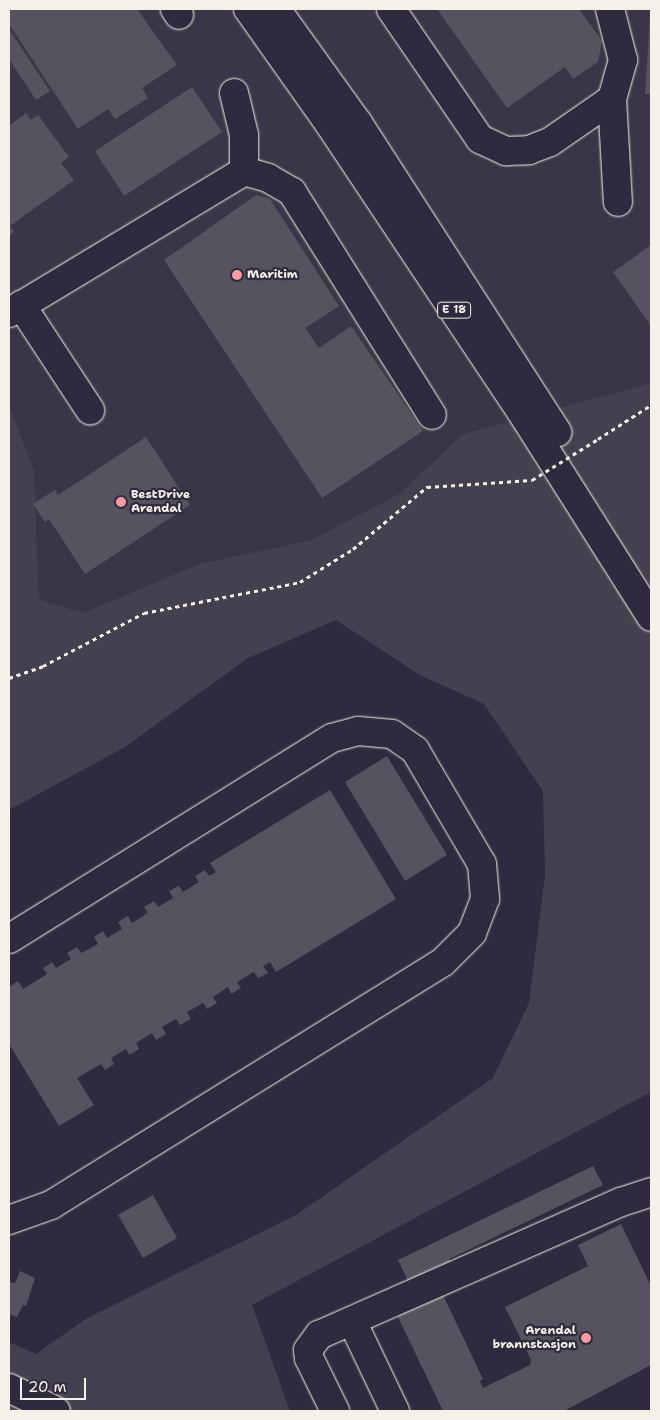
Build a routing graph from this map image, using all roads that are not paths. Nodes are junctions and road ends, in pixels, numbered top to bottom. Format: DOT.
graph roads {
  1 [pos="248,9"];
  2 [pos="276,9"];
  3 [pos="391,9"];
  4 [pos="610,9"];
  5 [pos="234,93"];
  6 [pos="612,99"];
  7 [pos="244,171"];
  8 [pos="618,202"];
  9 [pos="15,309"];
  10 [pos="90,410"];
  11 [pos="432,415"];
  12 [pos="651,585"];
  13 [pos="651,617"];
  14 [pos="9,939"];
  15 [pos="651,1192"];
  16 [pos="9,1220"];
  17 [pos="352,1321"];
  18 [pos="9,1388"];
  19 [pos="56,1411"];
  20 [pos="335,1411"];
  21 [pos="395,1411"];
  1 -- 13 [label="main road, E 18"];
  2 -- 12 [label="main road, E 18"];
  3 -- 6 [label="main road"];
  4 -- 6 [label="main road"];
  5 -- 7 [label="main road"];
  6 -- 8 [label="main road"];
  7 -- 9 [label="main road"];
  7 -- 11 [label="main road"];
  9 -- 10 [label="main road"];
  14 -- 16 [label="main road"];
  15 -- 17 [label="main road"];
  17 -- 20 [label="main road"];
  17 -- 21 [label="main road"];
  18 -- 19 [label="main road"];
}
